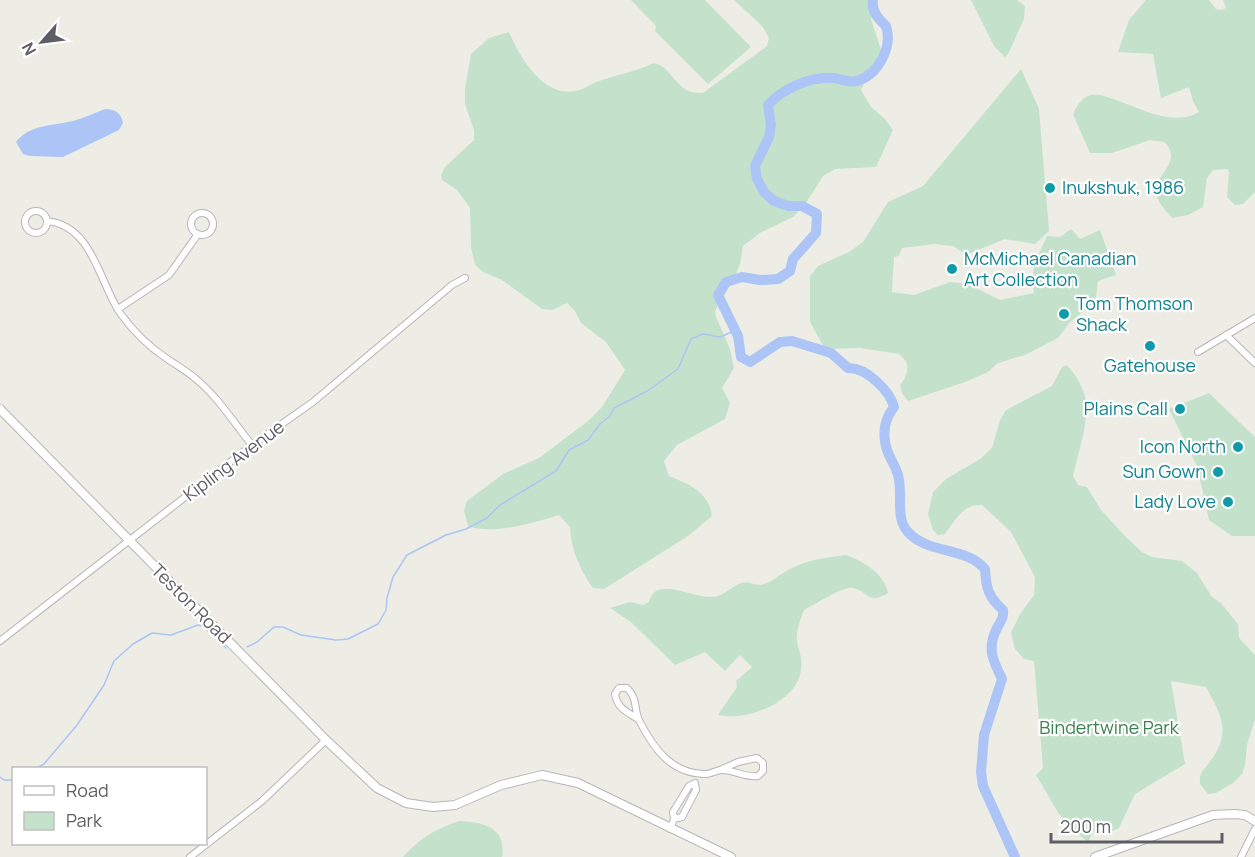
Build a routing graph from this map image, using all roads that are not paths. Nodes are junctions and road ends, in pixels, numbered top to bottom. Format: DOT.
graph roads {
  1 [pos="47,221"];
  2 [pos="198,234"];
  3 [pos="465,278"];
  4 [pos="118,309"];
  5 [pos="1255,318"];
  6 [pos="1226,335"];
  7 [pos="1198,352"];
  8 [pos="1255,363"];
  9 [pos="0,409"];
  10 [pos="252,445"];
  11 [pos="129,542"];
  12 [pos="0,642"];
  13 [pos="638,719"];
  14 [pos="326,740"];
  15 [pos="720,770"];
  16 [pos="697,773"];
  17 [pos="1255,820"];
  18 [pos="670,829"];
  19 [pos="1255,829"];
  20 [pos="207,844"];
  21 [pos="205,845"];
  22 [pos="190,857"];
  23 [pos="731,857"];
  24 [pos="1095,857"];
  25 [pos="1241,857"];
  1 -- 4 [label="street"];
  2 -- 4 [label="street"];
  3 -- 10 [label="street, Kipling Avenue"];
  4 -- 10 [label="street"];
  5 -- 6 [label="street"];
  6 -- 7 [label="street"];
  6 -- 8 [label="street"];
  9 -- 11 [label="street, Teston Road"];
  10 -- 11 [label="street, Kipling Avenue"];
  11 -- 12 [label="street, Kipling Avenue"];
  11 -- 14 [label="street, Teston Road"];
  13 -- 13 [label="street"];
  13 -- 16 [label="street"];
  14 -- 18 [label="street, Teston Road"];
  14 -- 20 [label="street"];
  15 -- 15 [label="street"];
  15 -- 16 [label="street"];
  16 -- 18 [label="street"];
  17 -- 24 [label="street"];
  18 -- 23 [label="street, Teston Road"];
  19 -- 25 [label="street"];
  21 -- 22 [label="street"];
}
